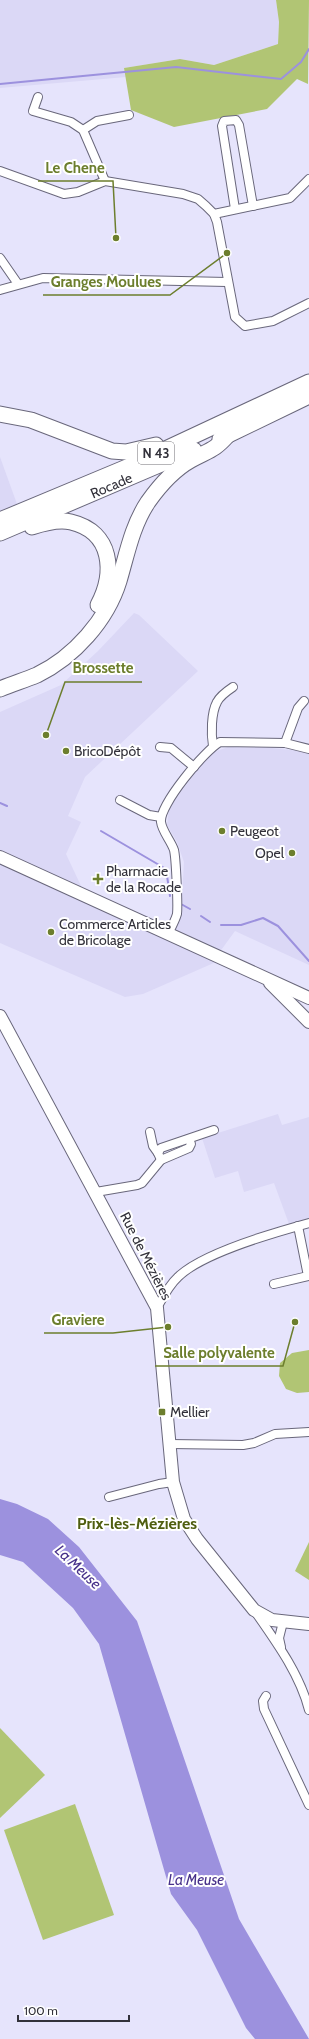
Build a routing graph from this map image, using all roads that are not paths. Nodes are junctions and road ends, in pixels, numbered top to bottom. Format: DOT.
graph roads {
  1 [pos="38,97"];
  2 [pos="129,115"];
  3 [pos="83,130"];
  4 [pos="0,171"];
  5 [pos="309,179"];
  6 [pos="105,181"];
  7 [pos="253,206"];
  8 [pos="235,210"];
  9 [pos="214,214"];
  10 [pos="0,258"];
  11 [pos="227,282"];
  12 [pos="18,284"];
  13 [pos="0,290"];
  14 [pos="309,303"];
  15 [pos="309,382"];
  16 [pos="309,396"];
  17 [pos="267,403"];
  18 [pos="0,414"];
  19 [pos="228,435"];
  20 [pos="0,520"];
  21 [pos="0,533"];
  22 [pos="0,536"];
  23 [pos="0,680"];
  24 [pos="233,687"];
  25 [pos="0,689"];
  26 [pos="304,701"];
  27 [pos="284,743"];
  28 [pos="213,746"];
  29 [pos="160,747"];
  30 [pos="309,749"];
  31 [pos="194,767"];
  32 [pos="120,800"];
  33 [pos="161,817"];
  34 [pos="0,857"];
  35 [pos="168,934"];
  36 [pos="265,978"];
  37 [pos="309,998"];
  38 [pos="0,1016"];
  39 [pos="309,1022"];
  40 [pos="214,1130"];
  41 [pos="150,1132"];
  42 [pos="159,1156"];
  43 [pos="96,1192"];
  44 [pos="309,1223"];
  45 [pos="298,1226"];
  46 [pos="274,1284"];
  47 [pos="157,1308"];
  48 [pos="309,1432"];
  49 [pos="170,1444"];
  50 [pos="173,1482"];
  51 [pos="109,1497"];
  52 [pos="254,1610"];
  53 [pos="277,1621"];
  54 [pos="309,1624"];
  55 [pos="273,1638"];
  56 [pos="281,1649"];
  57 [pos="266,1696"];
  58 [pos="309,1710"];
  59 [pos="309,1805"];
  1 -- 3 [label="street"];
  2 -- 3 [label="street"];
  3 -- 6 [label="street"];
  4 -- 6 [label="street"];
  5 -- 7 [label="street"];
  6 -- 9 [label="street"];
  7 -- 8 [label="street"];
  7 -- 8 [label="street"];
  8 -- 9 [label="street"];
  9 -- 11 [label="street"];
  10 -- 12 [label="street"];
  11 -- 12 [label="street"];
  11 -- 14 [label="street"];
  12 -- 13 [label="street"];
  15 -- 17 [label="highway, N 43"];
  16 -- 19 [label="highway, Rocade / N 43"];
  17 -- 18 [label="highway"];
  17 -- 20 [label="highway, N 43"];
  19 -- 21 [label="highway, Rocade / N 43"];
  19 -- 25 [label="highway"];
  22 -- 23 [label="highway"];
  24 -- 28 [label="street"];
  26 -- 27 [label="street"];
  27 -- 28 [label="street"];
  27 -- 30 [label="street"];
  28 -- 31 [label="street"];
  29 -- 31 [label="street"];
  31 -- 33 [label="street"];
  32 -- 33 [label="street"];
  33 -- 35 [label="street"];
  34 -- 35 [label="street"];
  35 -- 36 [label="street"];
  36 -- 37 [label="street"];
  36 -- 39 [label="street"];
  38 -- 43 [label="street, Rue de Mézières"];
  40 -- 42 [label="street"];
  41 -- 42 [label="street"];
  42 -- 43 [label="street"];
  43 -- 47 [label="street, Rue de Mézières"];
  44 -- 45 [label="street"];
  45 -- 46 [label="street"];
  45 -- 47 [label="street"];
  47 -- 49 [label="street, Rue de Mézières"];
  48 -- 49 [label="street"];
  49 -- 50 [label="street, Rue de Mézières"];
  50 -- 51 [label="street"];
  50 -- 52 [label="street, Rue de Mézières"];
  52 -- 53 [label="street, Rue de Mézières"];
  52 -- 55 [label="street"];
  53 -- 54 [label="street"];
  53 -- 55 [label="street"];
  53 -- 56 [label="street"];
  55 -- 56 [label="street"];
  56 -- 58 [label="street"];
  57 -- 59 [label="street"];
}
